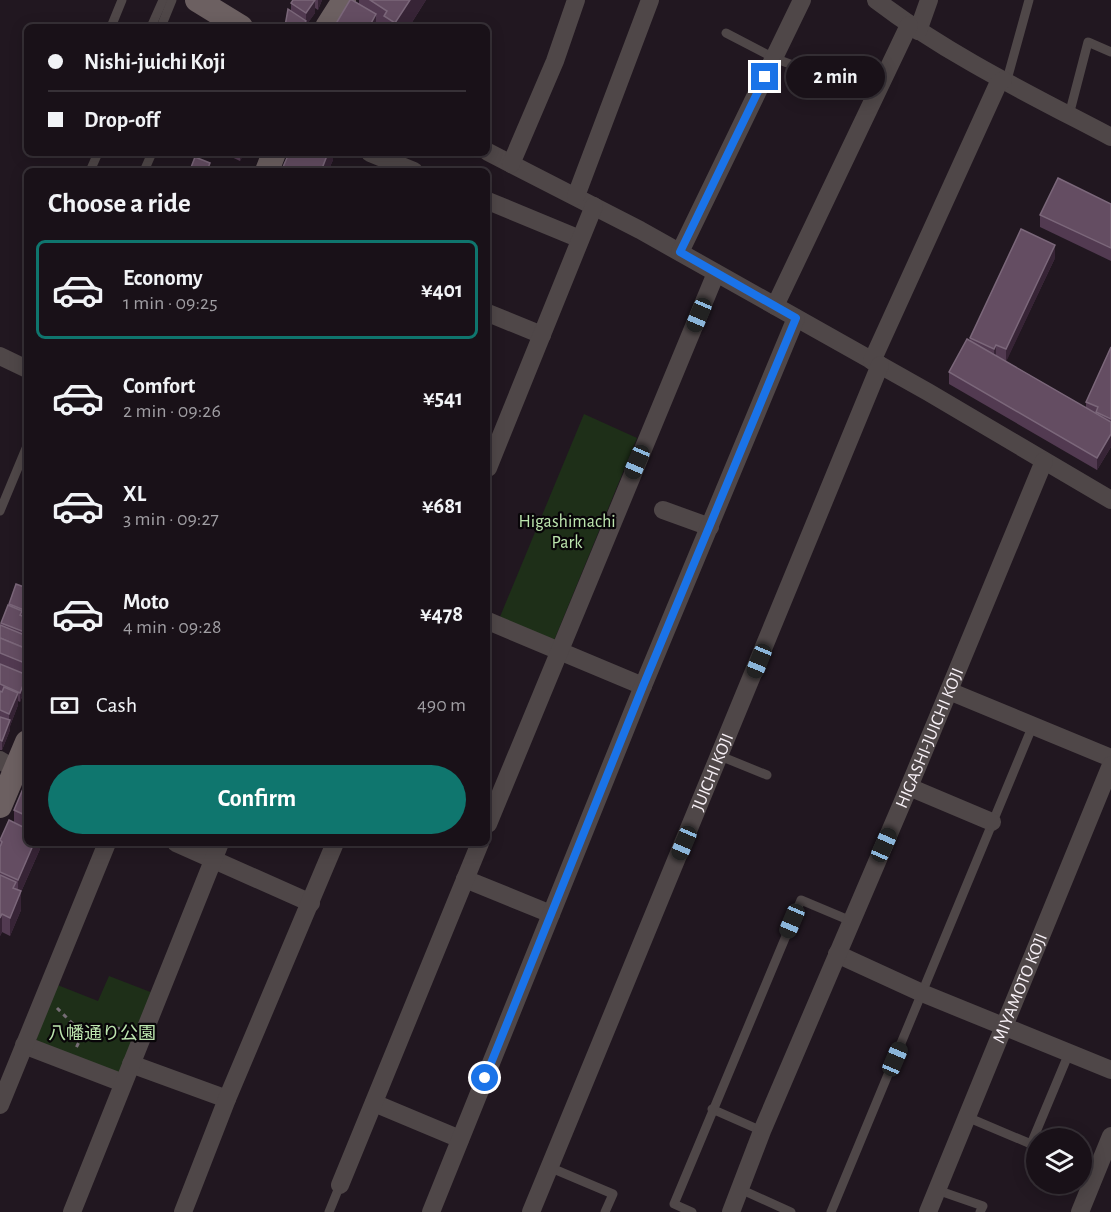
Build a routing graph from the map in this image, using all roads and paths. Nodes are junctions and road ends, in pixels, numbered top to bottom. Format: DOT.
graph roads {
  1 [pos="122,0"];
  2 [pos="163,0"];
  3 [pos="172,0"];
  4 [pos="197,0"];
  5 [pos="344,0"];
  6 [pos="576,0"];
  7 [pos="650,0"];
  8 [pos="802,0"];
  9 [pos="876,0"];
  10 [pos="929,0"];
  11 [pos="1029,0"];
  12 [pos="219,8"];
  13 [pos="112,24"];
  14 [pos="152,24"];
  15 [pos="162,24"];
  16 [pos="238,24"];
  17 [pos="329,24"];
  18 [pos="914,28"];
  19 [pos="726,33"];
  20 [pos="1111,52"];
  21 [pos="774,58"];
  22 [pos="806,70"];
  23 [pos="1003,80"];
  24 [pos="1069,115"];
  25 [pos="1111,137"];
  26 [pos="490,153"];
  27 [pos="377,156"];
  28 [pos="511,164"];
  29 [pos="407,168"];
  30 [pos="576,196"];
  31 [pos="490,202"];
  32 [pos="594,206"];
  33 [pos="580,239"];
  34 [pos="680,252"];
  35 [pos="716,273"];
  36 [pos="775,306"];
  37 [pos="490,314"];
  38 [pos="796,318"];
  39 [pos="542,335"];
  40 [pos="0,356"];
  41 [pos="876,363"];
  42 [pos="24,368"];
  43 [pos="495,427"];
  44 [pos="24,453"];
  45 [pos="490,456"];
  46 [pos="1044,461"];
  47 [pos="1111,500"];
  48 [pos="663,510"];
  49 [pos="0,511"];
  50 [pos="710,527"];
  51 [pos="490,622"];
  52 [pos="558,651"];
  53 [pos="643,686"];
  54 [pos="949,691"];
  55 [pos="1033,725"];
  56 [pos="24,748"];
  57 [pos="720,756"];
  58 [pos="1111,758"];
  59 [pos="1111,765"];
  60 [pos="14,769"];
  61 [pos="767,775"];
  62 [pos="909,787"];
  63 [pos="0,806"];
  64 [pos="490,819"];
  65 [pos="992,822"];
  66 [pos="106,846"];
  67 [pos="191,846"];
  68 [pos="334,846"];
  69 [pos="479,846"];
  70 [pos="216,851"];
  71 [pos="465,879"];
  72 [pos="310,903"];
  73 [pos="551,914"];
  74 [pos="851,921"];
  75 [pos="837,954"];
  76 [pos="922,993"];
  77 [pos="43,998"];
  78 [pos="147,1025"];
  79 [pos="1004,1027"];
  80 [pos="24,1045"];
  81 [pos="1069,1053"];
  82 [pos="8,1062"];
  83 [pos="131,1064"];
  84 [pos="1111,1070"];
  85 [pos="123,1083"];
  86 [pos="227,1099"];
  87 [pos="374,1103"];
  88 [pos="0,1105"];
  89 [pos="712,1109"];
  90 [pos="967,1117"];
  91 [pos="762,1131"];
  92 [pos="1111,1136"];
  93 [pos="460,1139"];
  94 [pos="549,1167"];
  95 [pos="340,1185"];
  96 [pos="740,1189"];
  97 [pos="937,1190"];
  98 [pos="72,1212"];
  99 [pos="183,1212"];
  100 [pos="329,1212"];
  101 [pos="431,1212"];
  102 [pos="531,1212"];
  103 [pos="605,1212"];
  104 [pos="692,1212"];
  105 [pos="731,1212"];
  106 [pos="790,1212"];
  107 [pos="831,1212"];
  108 [pos="928,1212"];
  109 [pos="980,1212"];
  110 [pos="1080,1212"];
  1 -- 13 [label="lane"];
  2 -- 14 [label="lane"];
  3 -- 15 [label="lane"];
  4 -- 12 [label="main road"];
  5 -- 17 [label="main road"];
  6 -- 28 [label="street"];
  7 -- 30 [label="street"];
  8 -- 21 [label="street"];
  9 -- 18 [label="street"];
  10 -- 18 [label="street"];
  11 -- 23 [label="lane"];
  12 -- 16 [label="main road"];
  18 -- 23 [label="street"];
  18 -- 36 [label="street"];
  19 -- 21 [label="lane"];
  20 -- 24 [label="lane"];
  21 -- 22 [label="lane"];
  21 -- 34 [label="street"];
  23 -- 24 [label="street"];
  23 -- 41 [label="street, JUICHI KOJI"];
  24 -- 25 [label="street"];
  26 -- 28 [label="street"];
  27 -- 29 [label="street"];
  28 -- 30 [label="street"];
  30 -- 32 [label="street"];
  31 -- 33 [label="street"];
  32 -- 33 [label="street"];
  32 -- 34 [label="street"];
  33 -- 39 [label="street"];
  34 -- 35 [label="street"];
  35 -- 36 [label="street"];
  35 -- 52 [label="street"];
  36 -- 38 [label="street"];
  37 -- 39 [label="street"];
  38 -- 41 [label="street"];
  38 -- 50 [label="street"];
  39 -- 43 [label="street"];
  40 -- 42 [label="street"];
  41 -- 46 [label="street"];
  41 -- 57 [label="street, JUICHI KOJI"];
  43 -- 45 [label="street"];
  44 -- 49 [label="lane"];
  46 -- 47 [label="street"];
  46 -- 54 [label="street, HIGASHI-JUICHI KOJI"];
  48 -- 50 [label="street"];
  50 -- 53 [label="street"];
  51 -- 52 [label="street"];
  52 -- 53 [label="street"];
  52 -- 64 [label="street"];
  53 -- 73 [label="street"];
  54 -- 55 [label="street"];
  54 -- 62 [label="street, HIGASHI-JUICHI KOJI"];
  55 -- 58 [label="street"];
  55 -- 65 [label="lane"];
  56 -- 60 [label="main road"];
  57 -- 61 [label="lane"];
  57 -- 94 [label="street, JUICHI KOJI"];
  59 -- 79 [label="street, MIYAMOTO KOJI"];
  60 -- 63 [label="main road"];
  62 -- 65 [label="street"];
  62 -- 74 [label="street, HIGASHI-JUICHI KOJI"];
  65 -- 76 [label="lane"];
  66 -- 77 [label="street"];
  67 -- 70 [label="street"];
  68 -- 72 [label="street"];
  69 -- 71 [label="street"];
  70 -- 72 [label="street"];
  70 -- 78 [label="street"];
  71 -- 73 [label="street"];
  71 -- 87 [label="street"];
  72 -- 86 [label="street"];
  73 -- 93 [label="street"];
  74 -- 75 [label="street, HIGASHI-JUICHI KOJI"];
  74 -- 89 [label="lane"];
  75 -- 76 [label="street"];
  75 -- 91 [label="street, HIGASHI-JUICHI KOJI"];
  76 -- 79 [label="street"];
  76 -- 107 [label="lane"];
  77 -- 78 [label="path"];
  77 -- 80 [label="street"];
  78 -- 83 [label="street"];
  79 -- 81 [label="street"];
  79 -- 90 [label="street, MIYAMOTO KOJI"];
  80 -- 82 [label="street"];
  80 -- 85 [label="street"];
  81 -- 84 [label="street"];
  81 -- 90 [label="lane"];
  82 -- 88 [label="street"];
  83 -- 85 [label="street"];
  83 -- 86 [label="street"];
  85 -- 98 [label="street"];
  86 -- 99 [label="street"];
  87 -- 93 [label="street"];
  87 -- 95 [label="street"];
  89 -- 91 [label="lane"];
  89 -- 104 [label="lane"];
  90 -- 97 [label="street, MIYAMOTO KOJI"];
  91 -- 96 [label="street, HIGASHI-JUICHI KOJI"];
  92 -- 110 [label="street"];
  93 -- 101 [label="street"];
  94 -- 102 [label="street, JUICHI KOJI"];
  94 -- 103 [label="lane"];
  95 -- 100 [label="lane"];
  96 -- 105 [label="street, HIGASHI-JUICHI KOJI"];
  96 -- 106 [label="lane"];
  97 -- 108 [label="street, MIYAMOTO KOJI"];
  97 -- 109 [label="lane"];
}
